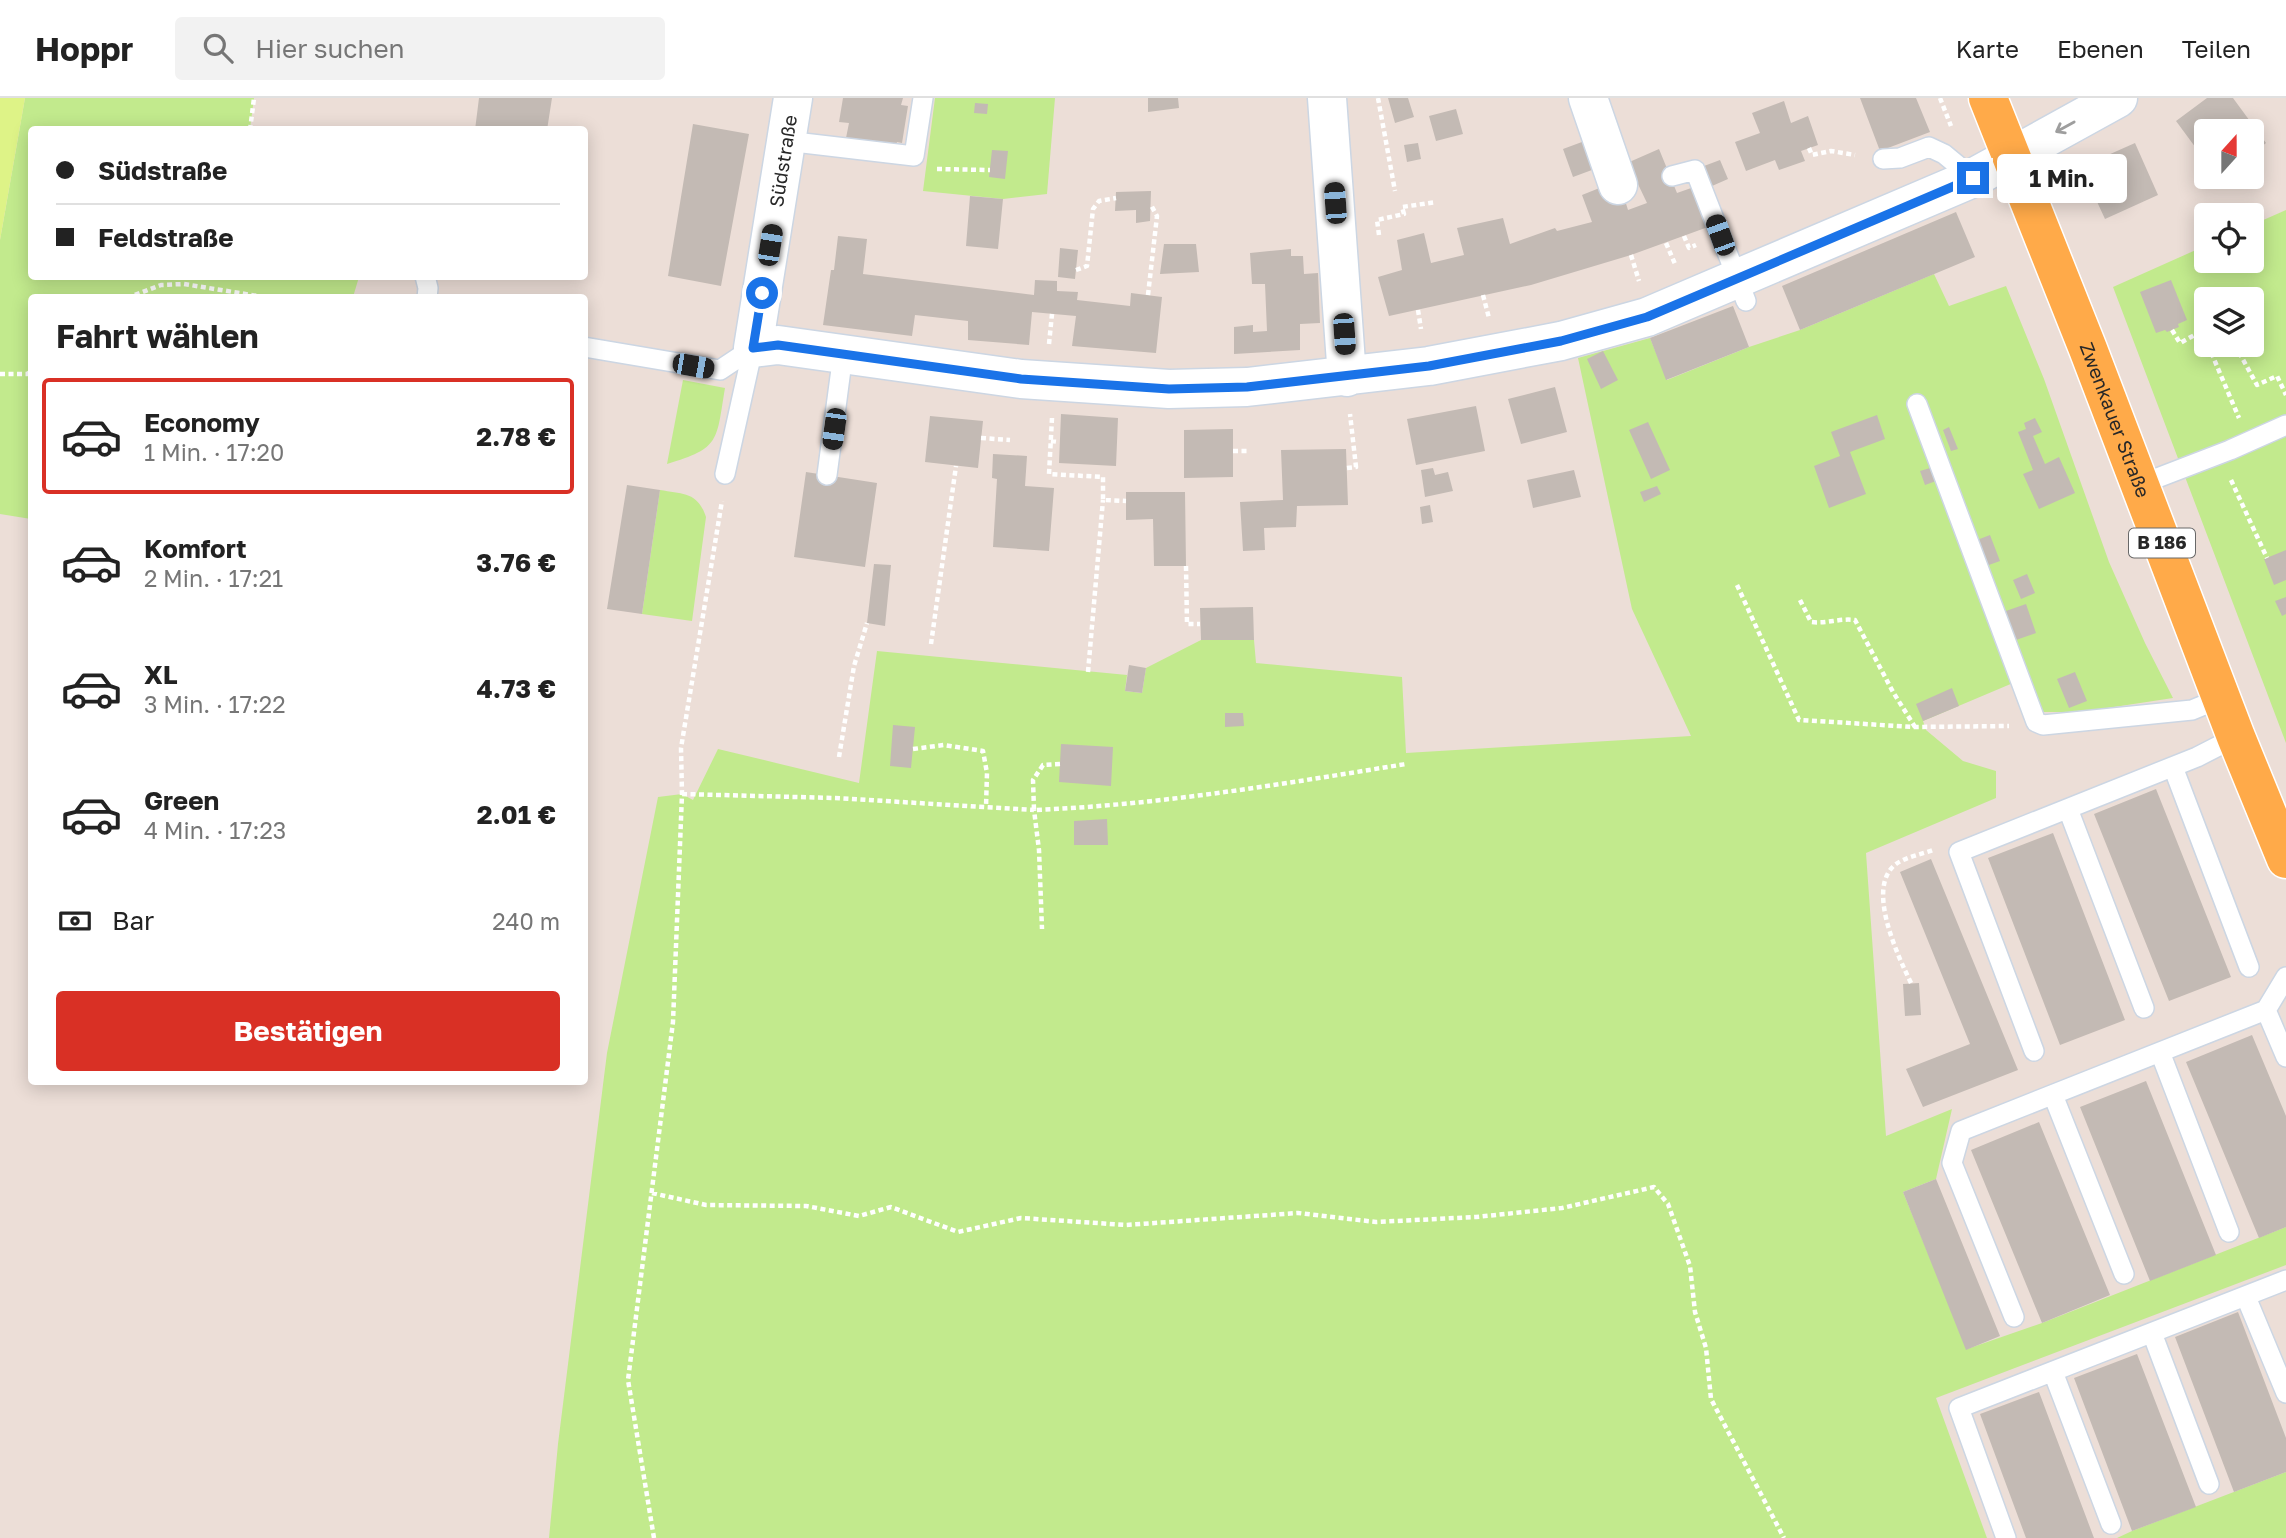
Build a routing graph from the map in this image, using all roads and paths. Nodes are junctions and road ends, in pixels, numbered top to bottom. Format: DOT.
graph roads {
  1 [pos="254,98"];
  2 [pos="793,98"];
  3 [pos="923,98"];
  4 [pos="1327,98"];
  5 [pos="1378,98"];
  6 [pos="1588,98"];
  7 [pos="1988,98"];
  8 [pos="2118,98"];
  9 [pos="250,126"];
  10 [pos="786,141"];
  11 [pos="1809,148"];
  12 [pos="914,156"];
  13 [pos="2011,156"];
  14 [pos="1883,159"];
  15 [pos="990,170"];
  16 [pos="1672,176"];
  17 [pos="1973,178"];
  18 [pos="1618,185"];
  19 [pos="1395,191"];
  20 [pos="1116,198"];
  21 [pos="1436,202"];
  22 [pos="1151,205"];
  23 [pos="1380,234"];
  24 [pos="1076,271"];
  25 [pos="187,280"];
  26 [pos="184,284"];
  27 [pos="1742,290"];
  28 [pos="137,294"];
  29 [pos="245,294"];
  30 [pos="1147,295"];
  31 [pos="1052,314"];
  32 [pos="2172,330"];
  33 [pos="2194,335"];
  34 [pos="588,348"];
  35 [pos="753,348"];
  36 [pos="843,354"];
  37 [pos="2213,357"];
  38 [pos="2241,357"];
  39 [pos="28,373"];
  40 [pos="0,374"];
  41 [pos="1347,377"];
  42 [pos="1053,381"];
  43 [pos="2286,395"];
  44 [pos="1917,404"];
  45 [pos="2286,425"];
  46 [pos="981,438"];
  47 [pos="1010,440"];
  48 [pos="2250,441"];
  49 [pos="1051,442"];
  50 [pos="1059,442"];
  51 [pos="1233,451"];
  52 [pos="1247,451"];
  53 [pos="2218,454"];
  54 [pos="956,466"];
  55 [pos="1347,468"];
  56 [pos="725,474"];
  57 [pos="827,475"];
  58 [pos="2139,485"];
  59 [pos="1103,500"];
  60 [pos="1126,501"];
  61 [pos="2267,558"];
  62 [pos="1186,566"];
  63 [pos="1737,585"];
  64 [pos="1800,600"];
  65 [pos="867,623"];
  66 [pos="1200,624"];
  67 [pos="931,644"];
  68 [pos="1088,672"];
  69 [pos="2221,698"];
  70 [pos="2043,725"];
  71 [pos="1915,727"];
  72 [pos="2236,737"];
  73 [pos="914,749"];
  74 [pos="839,757"];
  75 [pos="1059,764"];
  76 [pos="1406,764"];
  77 [pos="2173,767"];
  78 [pos="682,794"];
  79 [pos="986,807"];
  80 [pos="2068,809"];
  81 [pos="1034,810"];
  82 [pos="2278,817"];
  83 [pos="1959,852"];
  84 [pos="2286,859"];
  85 [pos="1042,929"];
  86 [pos="2249,967"];
  87 [pos="2286,977"];
  88 [pos="1911,983"];
  89 [pos="2144,1008"];
  90 [pos="2266,1010"];
  91 [pos="2034,1051"];
  92 [pos="2160,1052"];
  93 [pos="2286,1057"];
  94 [pos="2053,1095"];
  95 [pos="652,1193"];
  96 [pos="2229,1232"];
  97 [pos="2124,1274"];
  98 [pos="2286,1280"];
  99 [pos="2246,1297"];
  100 [pos="2014,1317"];
  101 [pos="2152,1334"];
  102 [pos="2053,1372"];
  103 [pos="2286,1392"];
  104 [pos="2209,1484"];
  105 [pos="2111,1524"];
  106 [pos="654,1538"];
  107 [pos="1784,1538"];
  108 [pos="2006,1538"];
  1 -- 9 [label="path"];
  2 -- 10 [label="street, Südstraße"];
  3 -- 12 [label="lane"];
  4 -- 41 [label="street"];
  5 -- 19 [label="path"];
  6 -- 18 [label="street"];
  7 -- 13 [label="main road, Zwenkauer Straße / B 186"];
  8 -- 13 [label="street, one-way"];
  10 -- 12 [label="lane"];
  10 -- 35 [label="street, Südstraße"];
  11 -- 14 [label="path"];
  12 -- 15 [label="path"];
  13 -- 17 [label="street"];
  13 -- 58 [label="main road, Zwenkauer Straße / B 186"];
  14 -- 17 [label="lane"];
  16 -- 27 [label="lane"];
  17 -- 27 [label="street"];
  20 -- 24 [label="path"];
  21 -- 23 [label="path"];
  22 -- 30 [label="path"];
  25 -- 26 [label="path"];
  26 -- 28 [label="path"];
  26 -- 29 [label="path"];
  27 -- 41 [label="street"];
  31 -- 42 [label="path"];
  32 -- 33 [label="path"];
  34 -- 35 [label="lane"];
  35 -- 36 [label="street"];
  35 -- 56 [label="lane"];
  36 -- 42 [label="street"];
  36 -- 57 [label="lane"];
  37 -- 48 [label="path"];
  38 -- 43 [label="path"];
  39 -- 40 [label="path"];
  41 -- 42 [label="street"];
  41 -- 55 [label="path"];
  42 -- 49 [label="path"];
  44 -- 70 [label="lane"];
  45 -- 48 [label="lane"];
  46 -- 47 [label="path"];
  48 -- 53 [label="lane"];
  49 -- 50 [label="path"];
  49 -- 59 [label="path"];
  51 -- 52 [label="path"];
  53 -- 58 [label="lane"];
  53 -- 61 [label="path"];
  54 -- 67 [label="path"];
  56 -- 78 [label="path"];
  58 -- 69 [label="main road, Zwenkauer Straße / B 186"];
  59 -- 60 [label="path"];
  59 -- 68 [label="path"];
  62 -- 66 [label="path"];
  63 -- 71 [label="path"];
  64 -- 71 [label="path"];
  65 -- 74 [label="path"];
  69 -- 70 [label="lane"];
  69 -- 72 [label="main road, Zwenkauer Straße / B 186"];
  70 -- 71 [label="path"];
  72 -- 77 [label="lane"];
  72 -- 82 [label="main road, Zwenkauer Straße / B 186"];
  73 -- 79 [label="path"];
  75 -- 81 [label="path"];
  76 -- 81 [label="path"];
  77 -- 80 [label="lane"];
  77 -- 86 [label="lane"];
  78 -- 79 [label="path"];
  78 -- 95 [label="path"];
  79 -- 81 [label="path"];
  80 -- 83 [label="lane"];
  80 -- 89 [label="lane"];
  81 -- 85 [label="path"];
  82 -- 84 [label="main road, Zwenkauer Straße / B 186"];
  83 -- 88 [label="path"];
  83 -- 91 [label="lane"];
  87 -- 90 [label="lane"];
  90 -- 92 [label="lane"];
  90 -- 93 [label="lane"];
  92 -- 94 [label="lane"];
  92 -- 96 [label="lane"];
  94 -- 97 [label="lane"];
  94 -- 100 [label="lane"];
  95 -- 106 [label="path"];
  95 -- 107 [label="path"];
  98 -- 99 [label="lane"];
  99 -- 101 [label="lane"];
  99 -- 103 [label="lane"];
  101 -- 102 [label="lane"];
  101 -- 104 [label="lane"];
  102 -- 105 [label="lane"];
  102 -- 108 [label="lane"];
}
